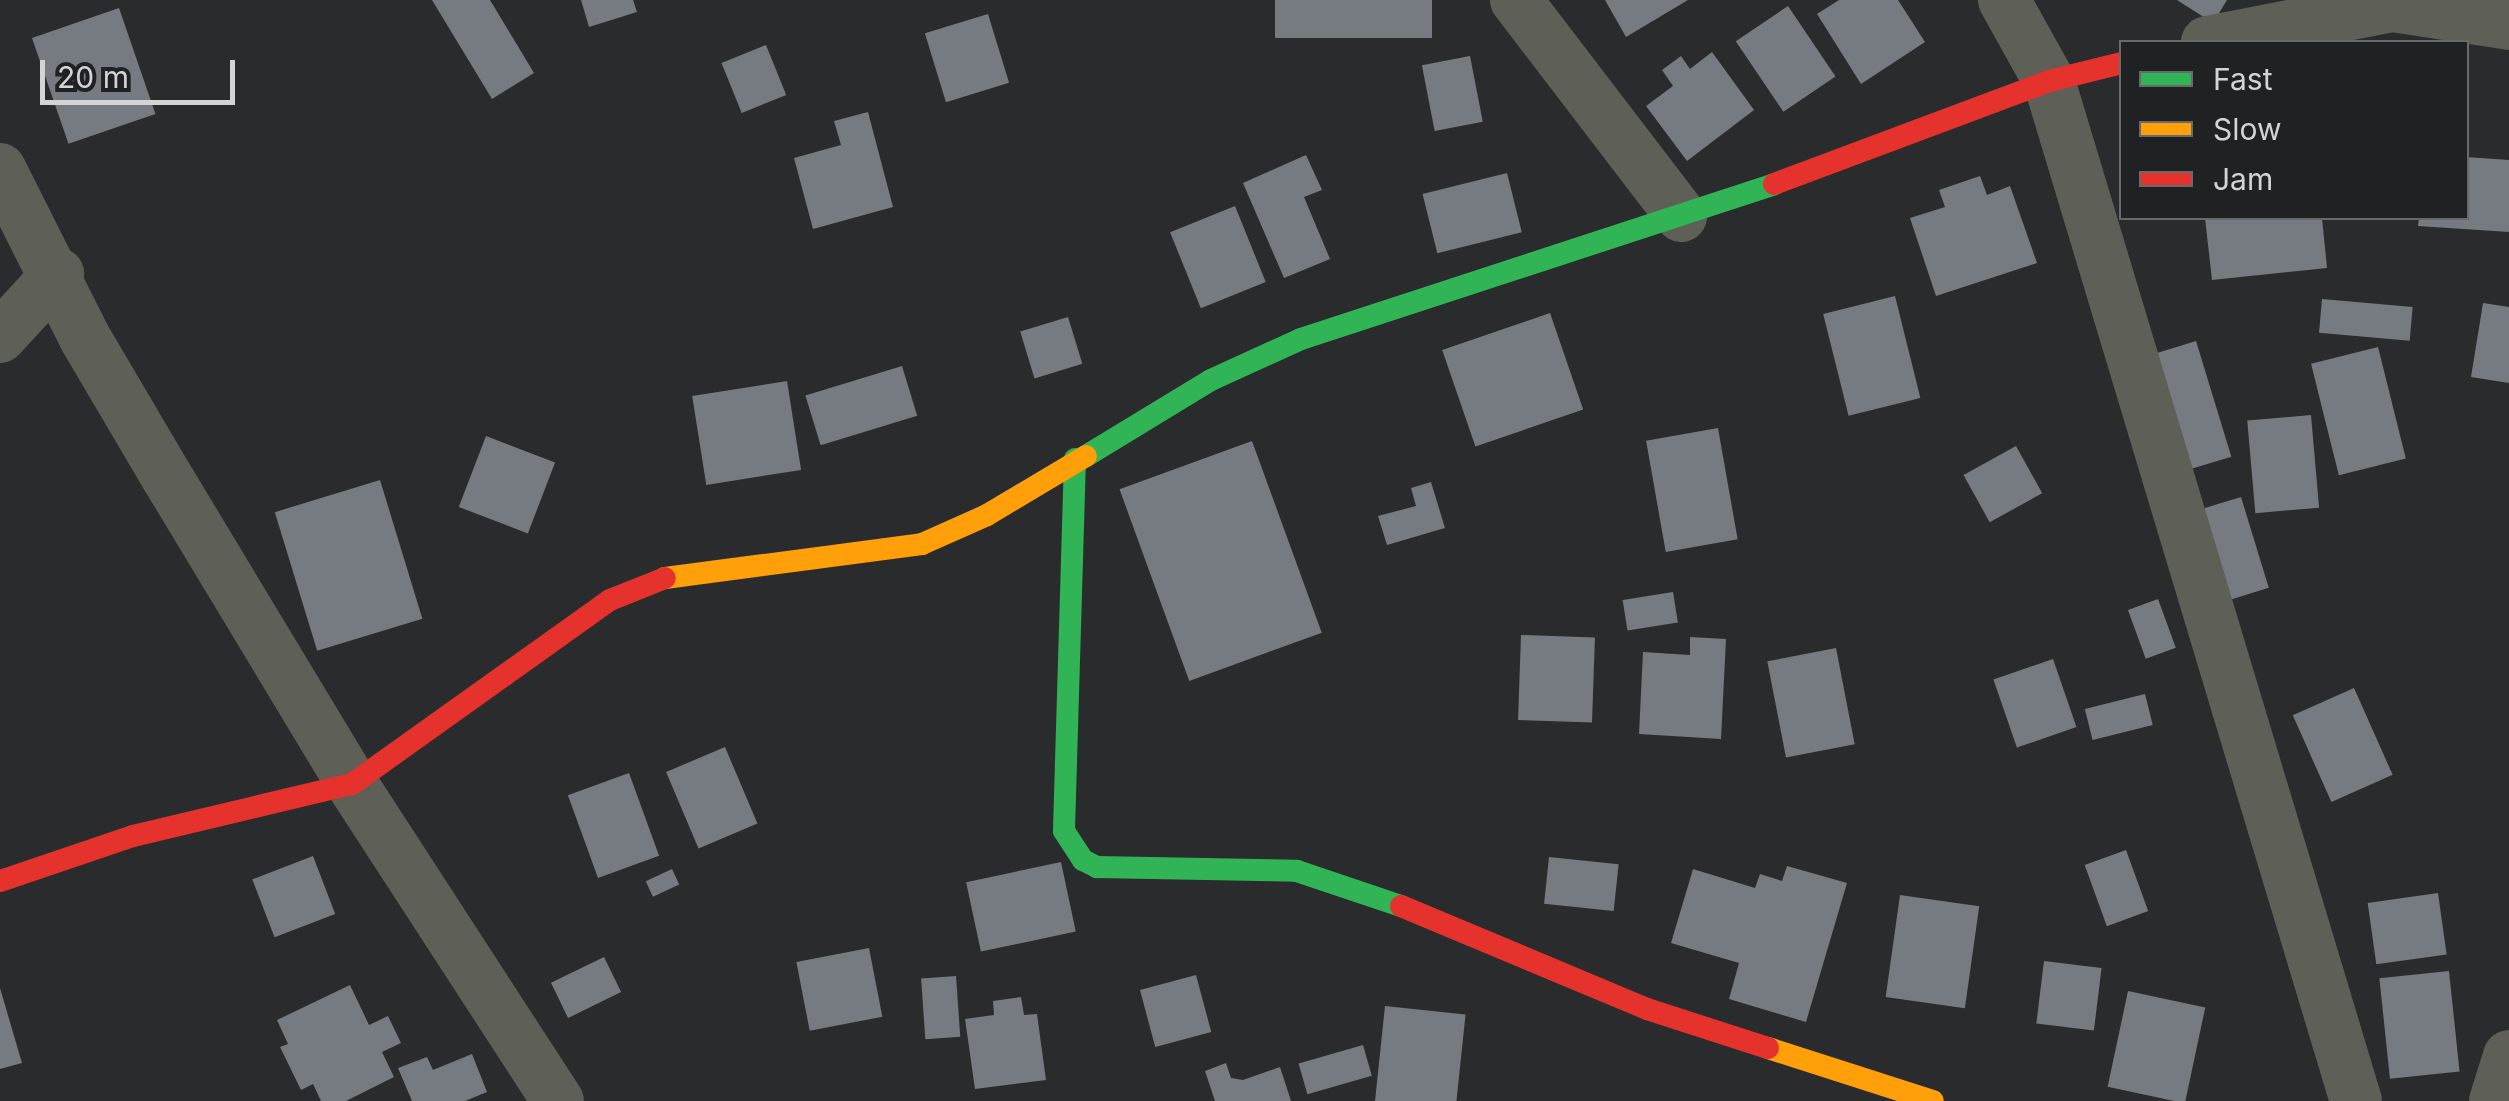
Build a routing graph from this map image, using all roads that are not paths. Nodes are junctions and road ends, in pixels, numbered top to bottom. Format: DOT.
graph roads {
  1 [pos="1516,0"];
  2 [pos="2004,0"];
  3 [pos="2387,3"];
  4 [pos="2509,24"];
  5 [pos="2216,40"];
  6 [pos="2119,65"];
  7 [pos="2049,81"];
  8 [pos="0,169"];
  9 [pos="1681,216"];
  10 [pos="58,274"];
  11 [pos="0,338"];
  12 [pos="1074,459"];
  13 [pos="352,784"];
  14 [pos="0,881"];
  15 [pos="2509,1056"];
  16 [pos="558,1101"];
  17 [pos="1933,1101"];
  18 [pos="2356,1101"];
  19 [pos="2495,1101"];
  1 -- 9 [label="street"];
  2 -- 7 [label="street"];
  3 -- 4 [label="street"];
  3 -- 5 [label="street"];
  6 -- 7 [label="street"];
  7 -- 9 [label="street"];
  7 -- 18 [label="street"];
  8 -- 10 [label="street"];
  9 -- 12 [label="street"];
  10 -- 11 [label="street"];
  10 -- 13 [label="street"];
  12 -- 13 [label="street"];
  12 -- 17 [label="street"];
  13 -- 14 [label="street"];
  13 -- 16 [label="street"];
  15 -- 19 [label="street"];
}
